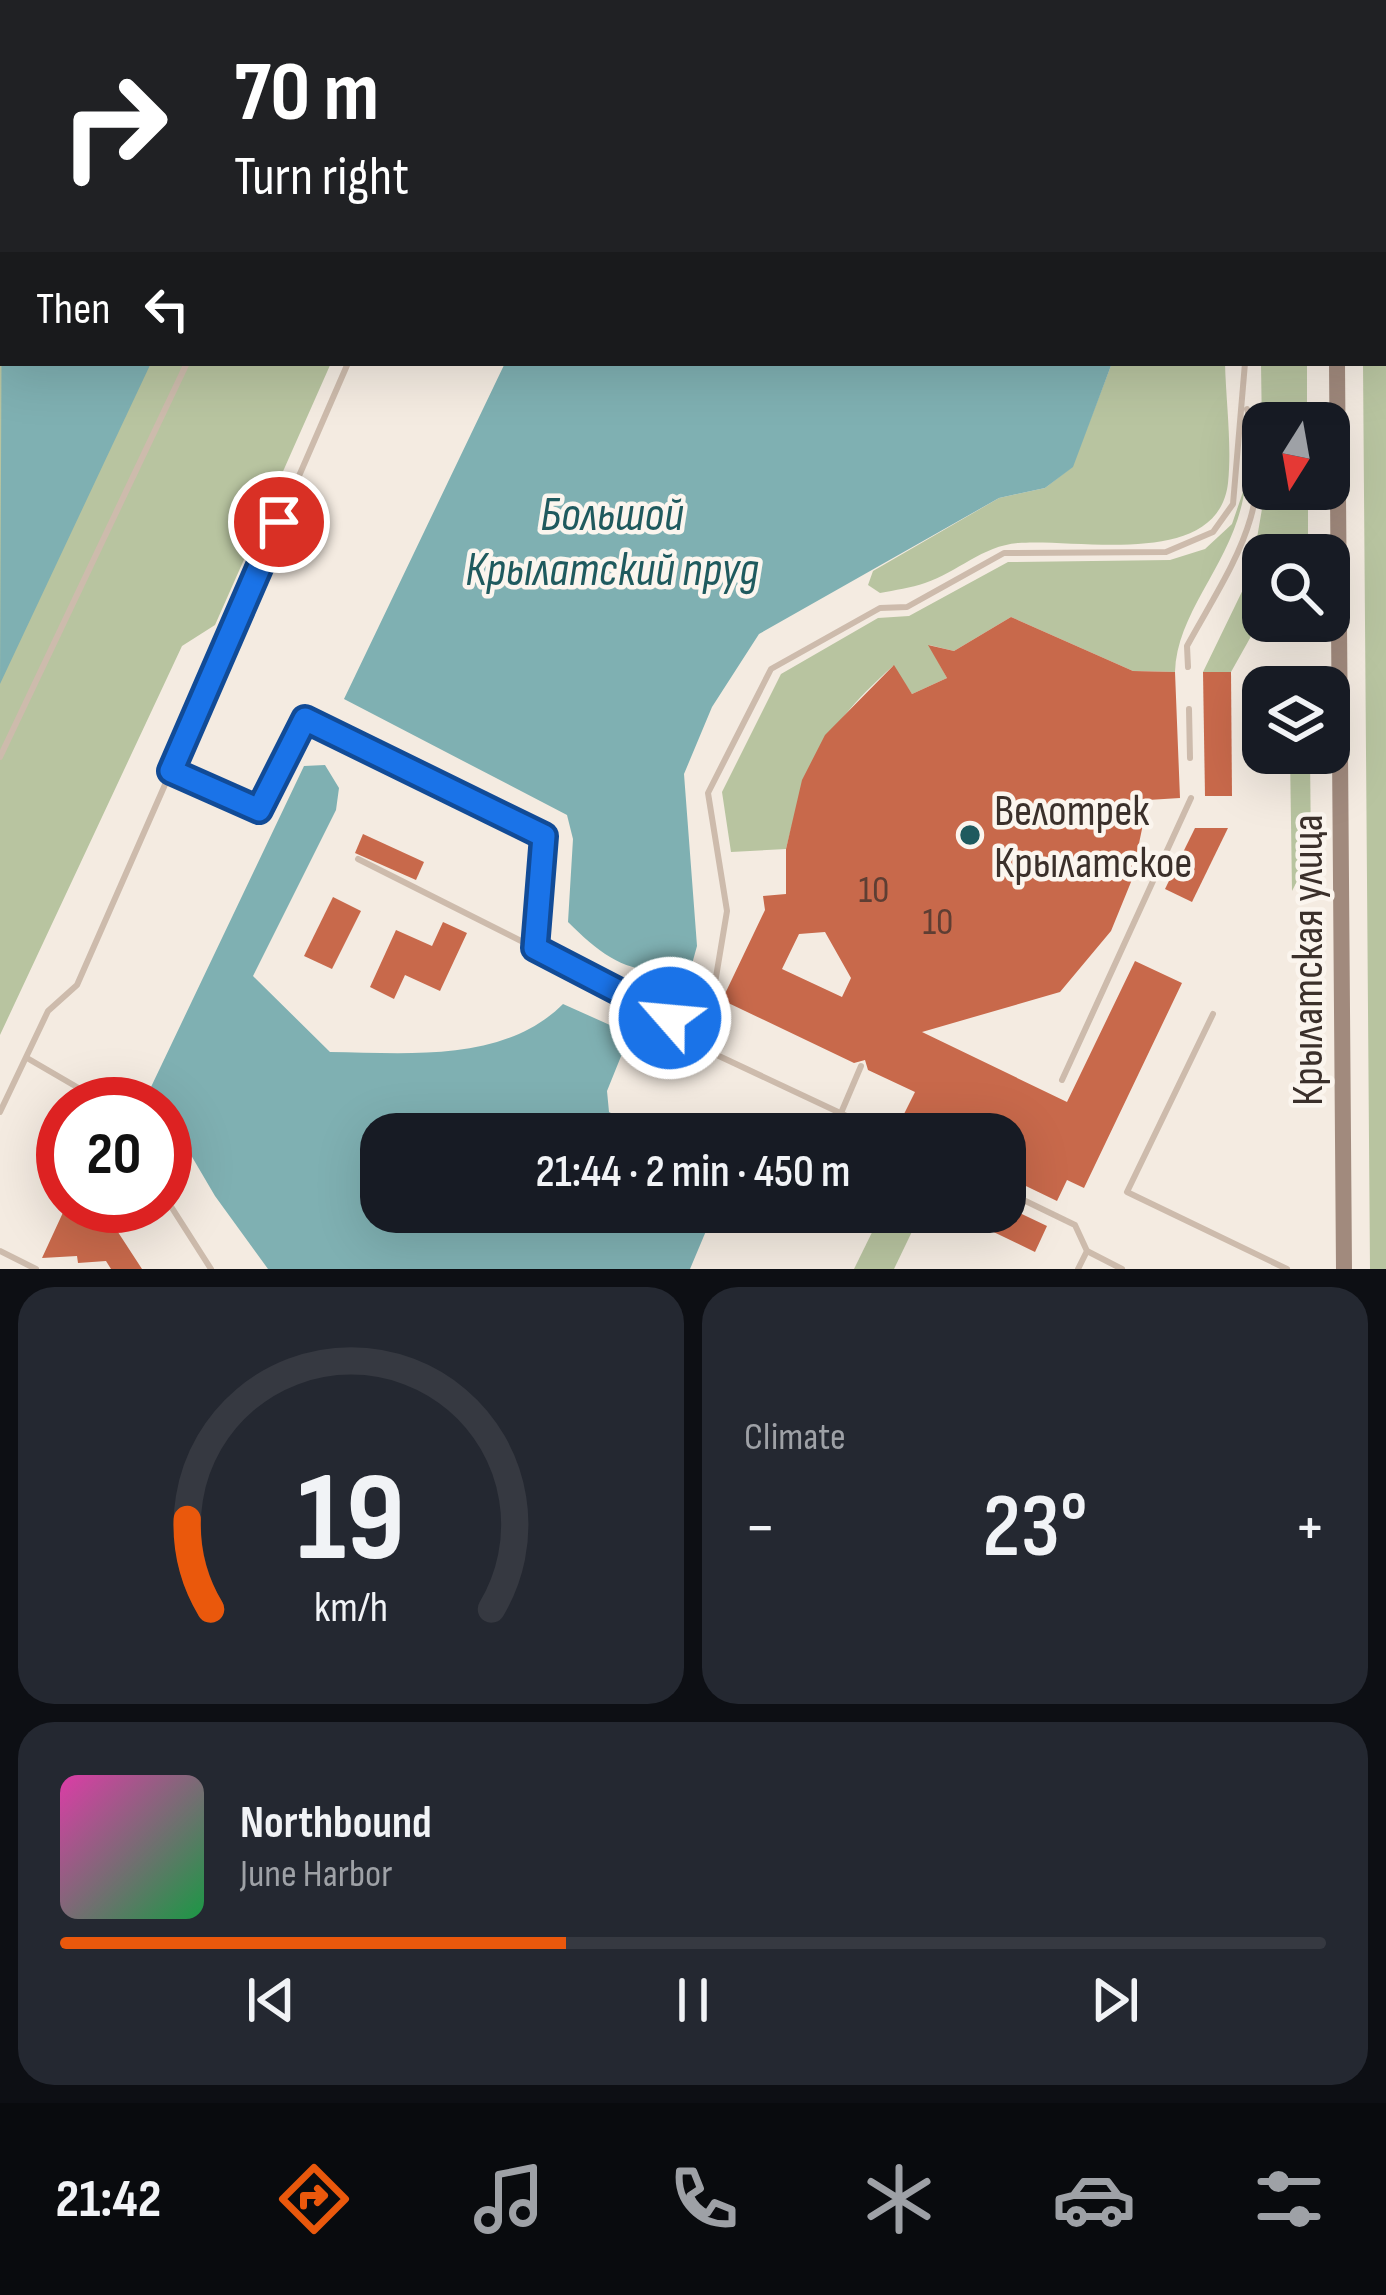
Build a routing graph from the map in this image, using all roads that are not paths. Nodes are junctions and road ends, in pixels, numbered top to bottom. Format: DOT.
graph roads {
  1 [pos="187,366"];
  2 [pos="346,366"];
  3 [pos="1245,366"];
  4 [pos="1337,366"];
  5 [pos="1246,402"];
  6 [pos="1242,435"];
  7 [pos="1252,510"];
  8 [pos="1188,667"];
  9 [pos="1189,709"];
  10 [pos="0,757"];
  11 [pos="1190,758"];
  12 [pos="171,771"];
  13 [pos="1191,798"];
  14 [pos="358,859"];
  15 [pos="535,948"];
  16 [pos="1214,1014"];
  17 [pos="703,1035"];
  18 [pos="27,1058"];
  19 [pos="861,1066"];
  20 [pos="60,1077"];
  21 [pos="1062,1080"];
  22 [pos="0,1112"];
  23 [pos="841,1113"];
  24 [pos="1026,1201"];
  25 [pos="188,1233"];
  26 [pos="0,1251"];
  27 [pos="1087,1251"];
  28 [pos="36,1269"];
  29 [pos="211,1269"];
  30 [pos="1078,1269"];
  31 [pos="1122,1269"];
  32 [pos="1286,1269"];
  33 [pos="1344,1269"];
  1 -- 10 [label="lane"];
  2 -- 12 [label="lane"];
  3 -- 5 [label="lane"];
  4 -- 33 [label="main road, Крылатская улица"];
  6 -- 17 [label="lane"];
  7 -- 8 [label="lane"];
  9 -- 11 [label="lane"];
  12 -- 15 [label="lane"];
  12 -- 18 [label="lane"];
  13 -- 21 [label="lane"];
  14 -- 15 [label="lane"];
  15 -- 17 [label="lane"];
  16 -- 32 [label="lane"];
  17 -- 23 [label="lane"];
  18 -- 20 [label="lane"];
  18 -- 22 [label="lane"];
  19 -- 23 [label="lane"];
  24 -- 27 [label="lane"];
  25 -- 29 [label="lane"];
  26 -- 28 [label="lane"];
  27 -- 30 [label="lane"];
  27 -- 31 [label="lane"];
}
